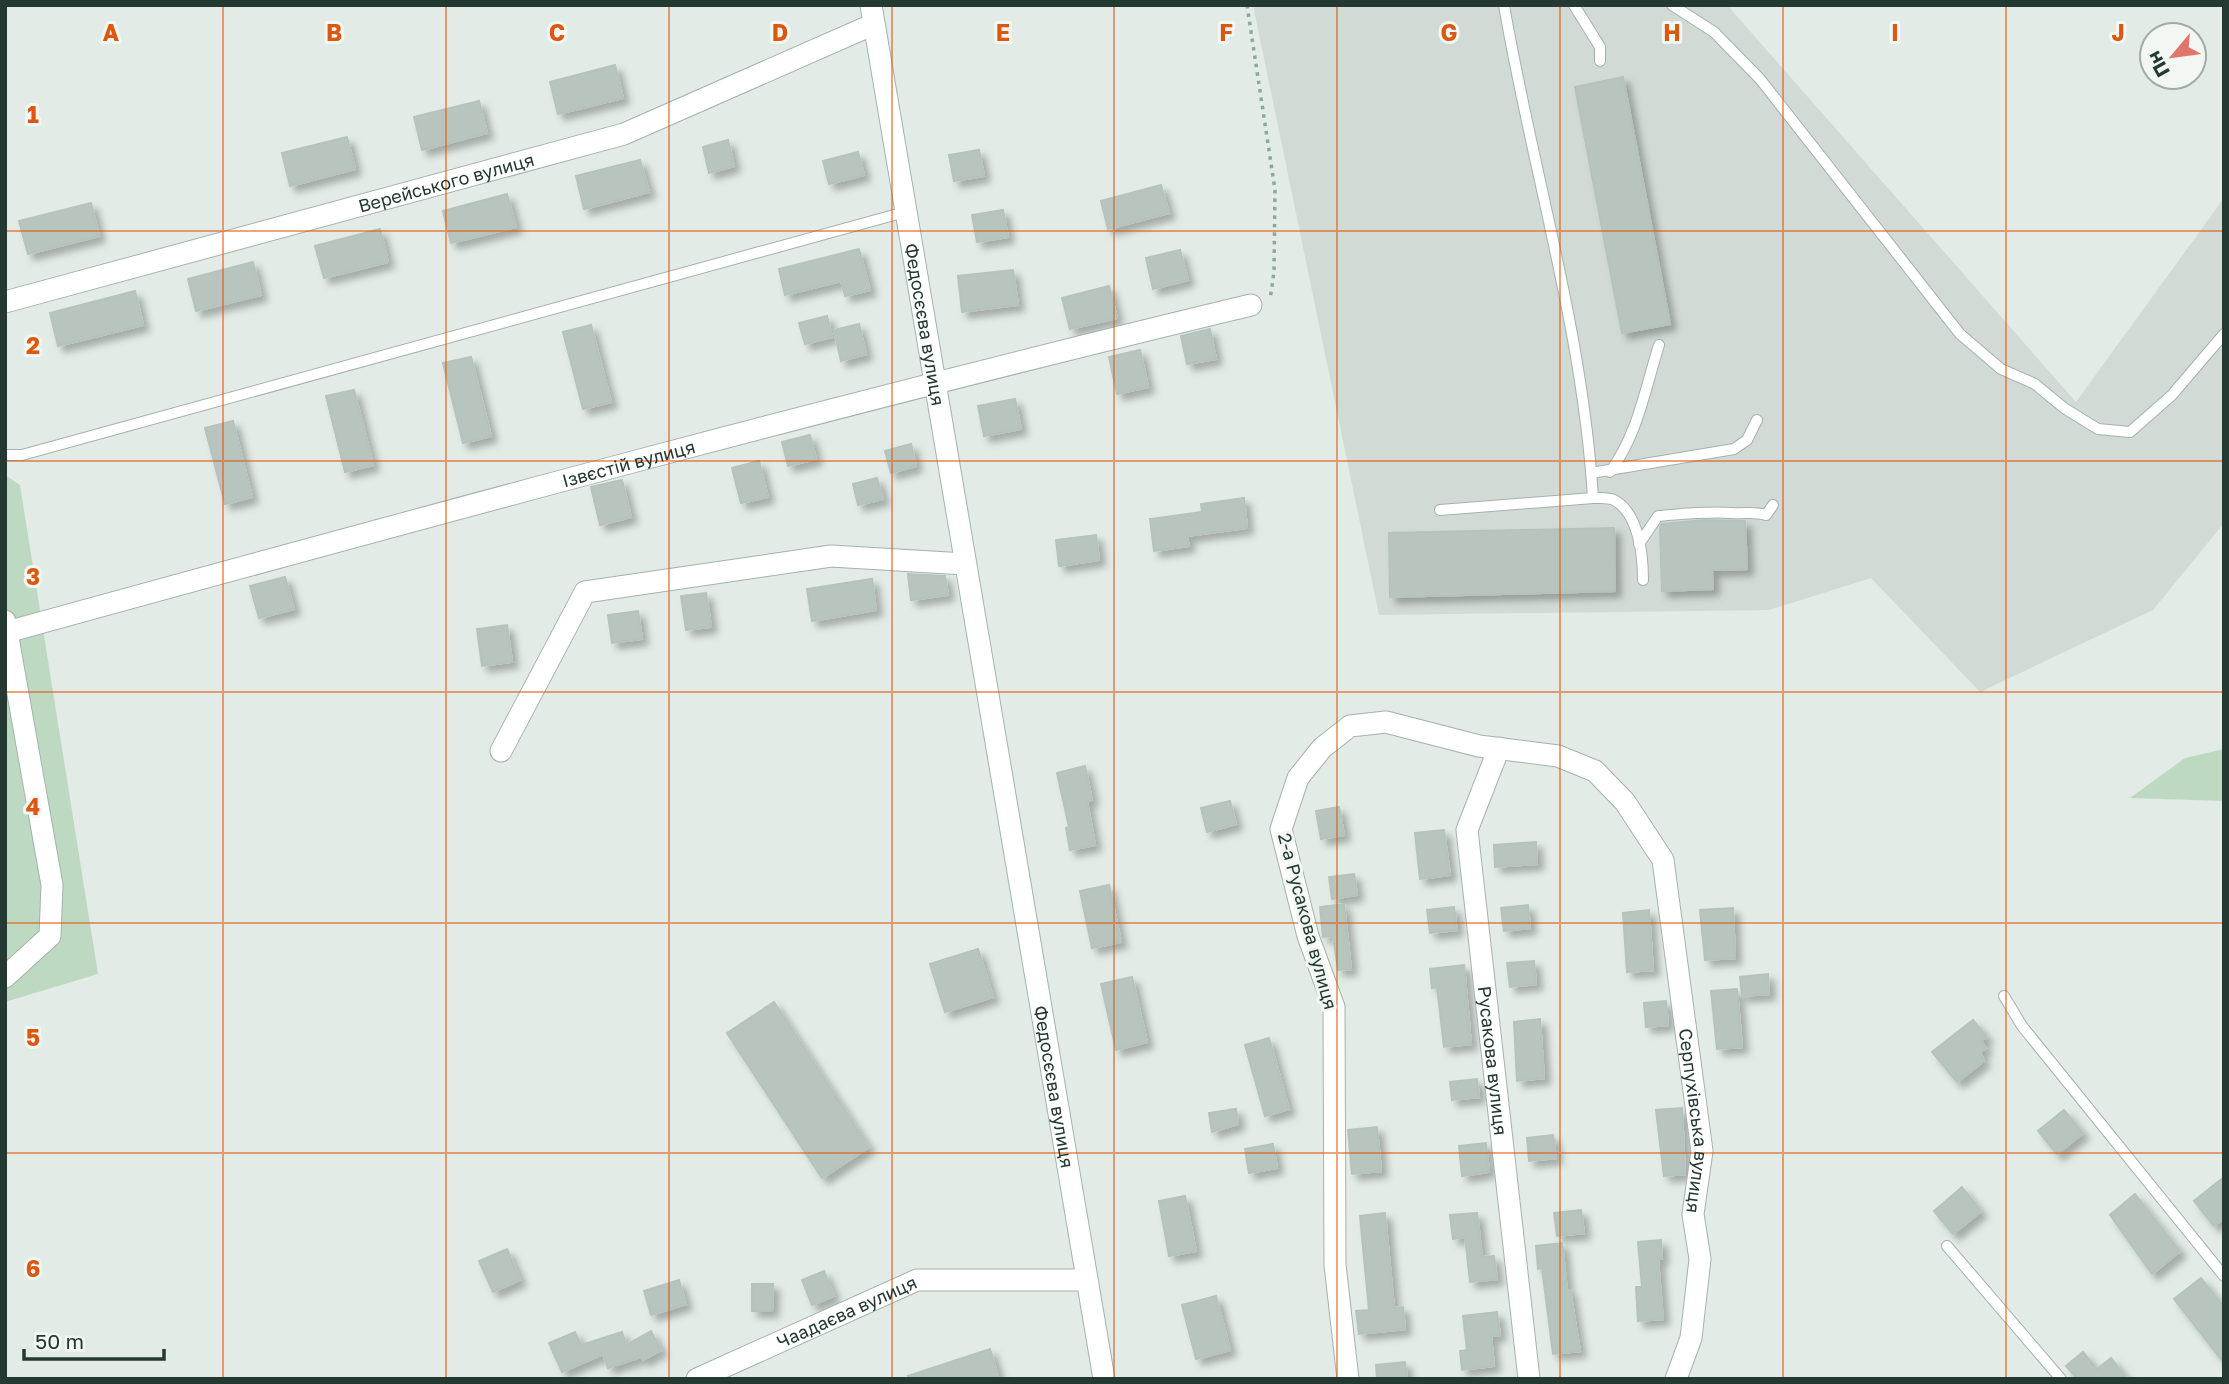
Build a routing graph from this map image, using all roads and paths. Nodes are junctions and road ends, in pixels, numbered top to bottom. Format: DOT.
graph roads {
  1 [pos="1247,5"];
  2 [pos="1504,5"];
  3 [pos="1574,5"];
  4 [pos="1672,5"];
  5 [pos="872,15"];
  6 [pos="1600,61"];
  7 [pos="905,212"];
  8 [pos="5,302"];
  9 [pos="1251,305"];
  10 [pos="2224,334"];
  11 [pos="1659,345"];
  12 [pos="934,382"];
  13 [pos="1757,420"];
  14 [pos="5,455"];
  15 [pos="1610,472"];
  16 [pos="1591,474"];
  17 [pos="1593,498"];
  18 [pos="1773,505"];
  19 [pos="1440,510"];
  20 [pos="1639,544"];
  21 [pos="965,564"];
  22 [pos="1643,580"];
  23 [pos="6,627"];
  24 [pos="1499,748"];
  25 [pos="501,751"];
  26 [pos="1662,860"];
  27 [pos="5,977"];
  28 [pos="2004,996"];
  29 [pos="1947,1246"];
  30 [pos="2224,1276"];
  31 [pos="1087,1280"];
  32 [pos="697,1379"];
  33 [pos="1104,1379"];
  34 [pos="1348,1379"];
  35 [pos="1529,1379"];
  36 [pos="1676,1379"];
  37 [pos="2060,1379"];
  1 -- 9 [label="path"];
  2 -- 16 [label="lane"];
  3 -- 6 [label="lane"];
  4 -- 10 [label="lane"];
  5 -- 7 [label="street, Федосєєва вулиця"];
  5 -- 8 [label="street, Верейського вулиця"];
  7 -- 12 [label="street, Федосєєва вулиця"];
  7 -- 14 [label="lane"];
  9 -- 12 [label="street, Ізвєстій вулиця"];
  11 -- 15 [label="lane"];
  12 -- 21 [label="street, Федосєєва вулиця"];
  12 -- 23 [label="street, Ізвєстій вулиця"];
  13 -- 15 [label="lane"];
  15 -- 16 [label="lane"];
  16 -- 17 [label="lane"];
  17 -- 19 [label="lane"];
  17 -- 20 [label="lane"];
  18 -- 20 [label="lane"];
  20 -- 22 [label="lane"];
  21 -- 25 [label="street"];
  21 -- 31 [label="street, Федосєєва вулиця"];
  23 -- 27 [label="street"];
  24 -- 26 [label="street, 2-а Русакова вулиця"];
  24 -- 34 [label="street, 2-а Русакова вулиця"];
  24 -- 35 [label="street, Русакова вулиця"];
  26 -- 36 [label="street, Серпухівська вулиця"];
  28 -- 30 [label="lane"];
  29 -- 37 [label="lane"];
  31 -- 32 [label="street, Чаадаєва вулиця"];
  31 -- 33 [label="street, Федосєєва вулиця"];
}
